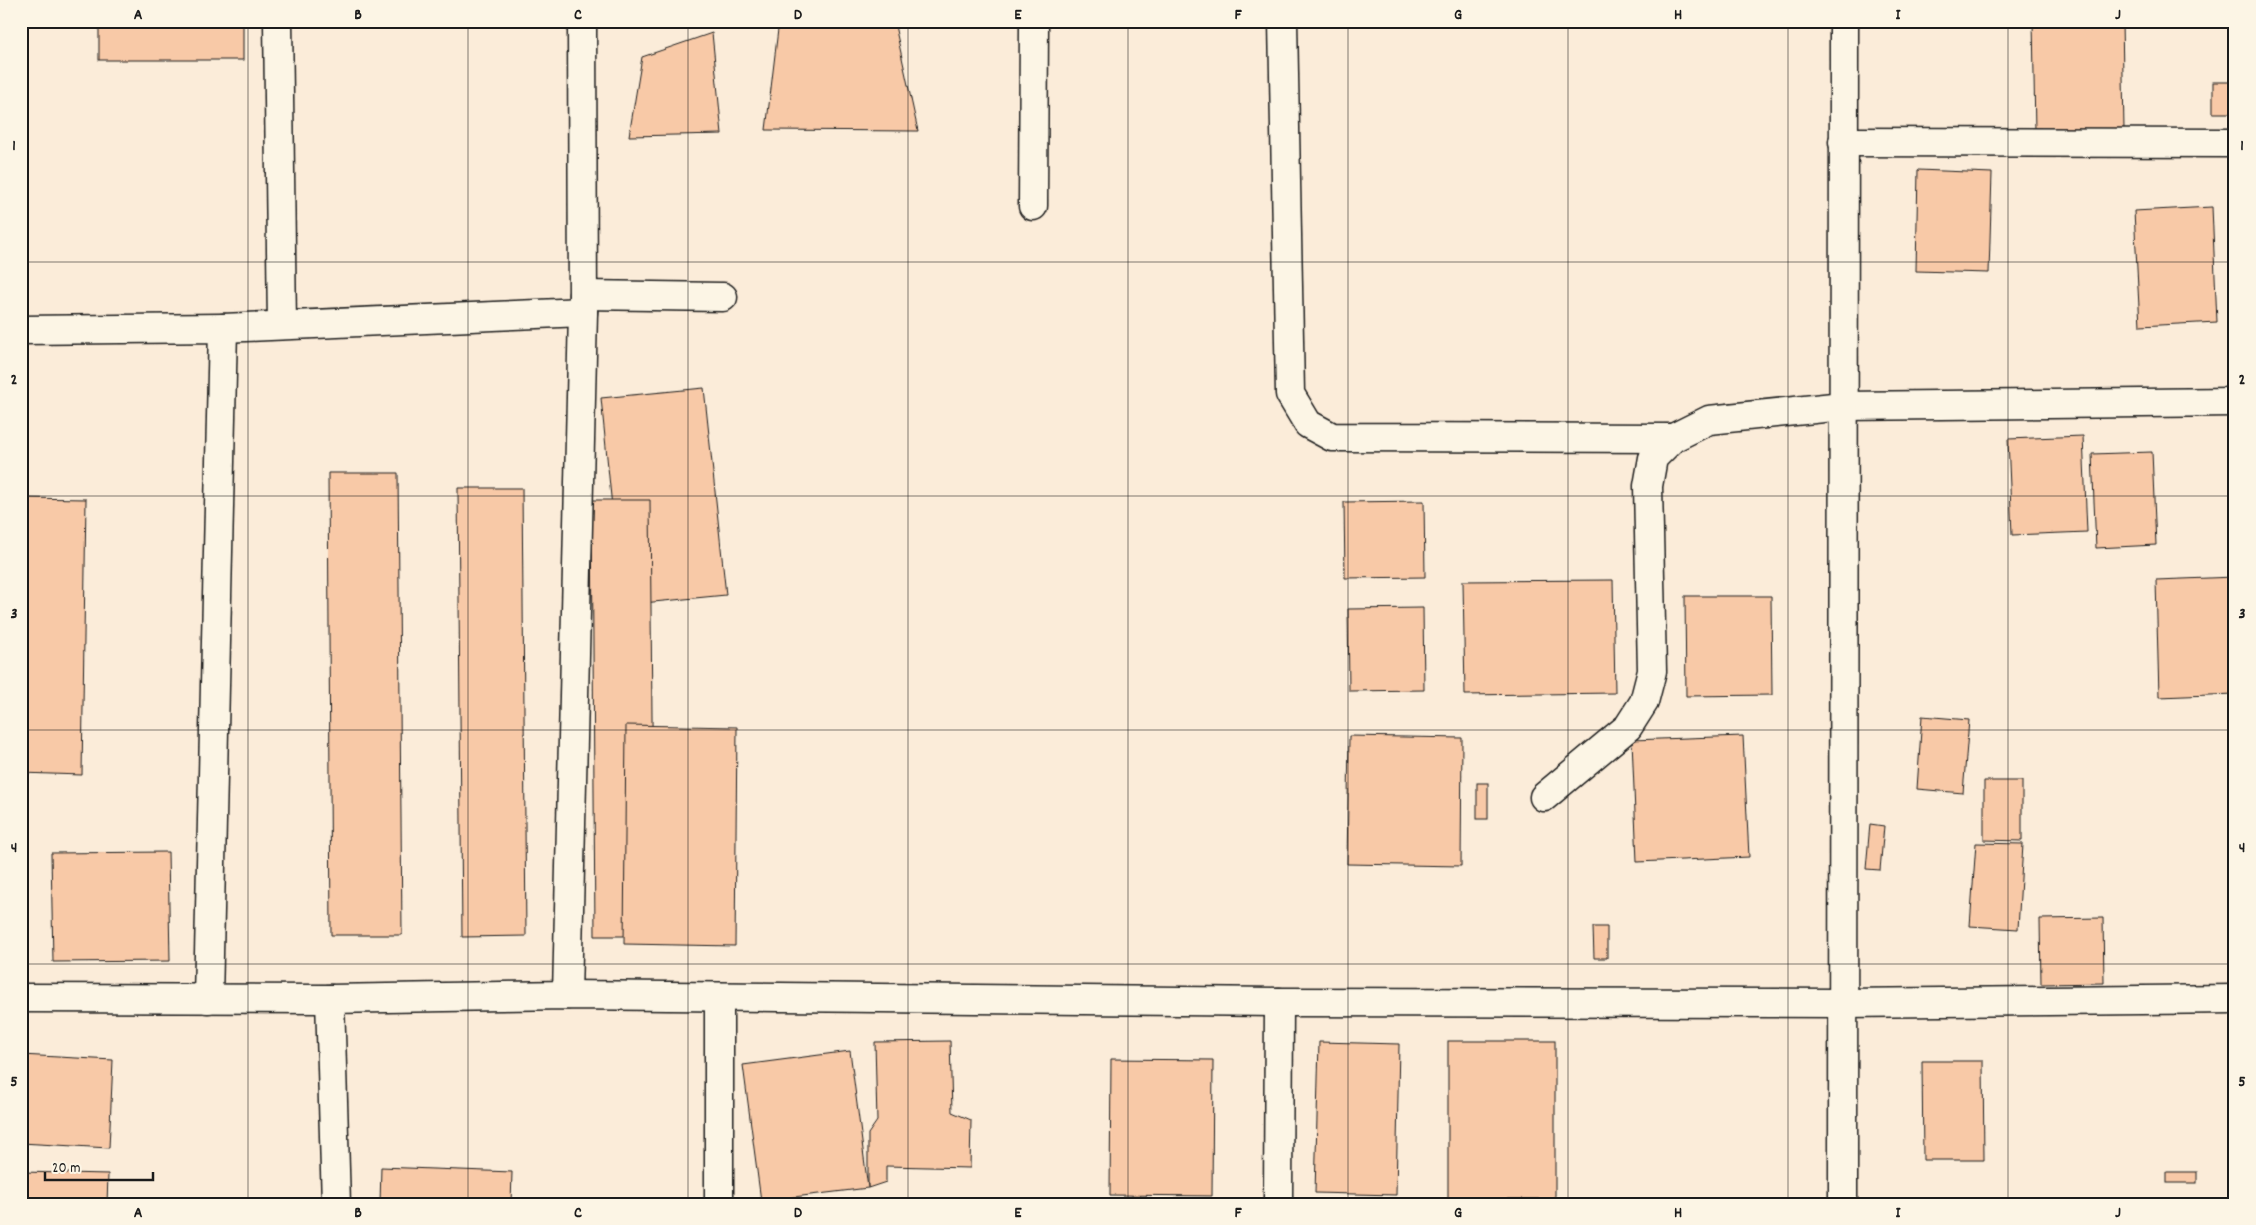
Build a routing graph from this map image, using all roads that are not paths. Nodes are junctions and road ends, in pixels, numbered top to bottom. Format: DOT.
graph roads {
  1 [pos="278,21"];
  2 [pos="582,21"];
  3 [pos="1034,21"];
  4 [pos="1283,21"];
  5 [pos="1844,21"];
  6 [pos="1844,142"];
  7 [pos="2235,143"];
  8 [pos="1033,206"];
  9 [pos="723,296"];
  10 [pos="583,304"];
  11 [pos="282,325"];
  12 [pos="223,328"];
  13 [pos="21,330"];
  14 [pos="2235,402"];
  15 [pos="1843,406"];
  16 [pos="1673,438"];
  17 [pos="1544,797"];
  18 [pos="567,995"];
  19 [pos="719,997"];
  20 [pos="21,998"];
  21 [pos="208,999"];
  22 [pos="330,999"];
  23 [pos="2235,1000"];
  24 [pos="1279,1002"];
  25 [pos="1843,1003"];
  26 [pos="336,1204"];
  27 [pos="719,1204"];
  28 [pos="1278,1204"];
  29 [pos="1843,1204"];
  1 -- 11 [label="street"];
  2 -- 10 [label="street"];
  3 -- 8 [label="street"];
  4 -- 16 [label="street"];
  5 -- 6 [label="street"];
  6 -- 7 [label="street"];
  6 -- 15 [label="street"];
  9 -- 10 [label="street"];
  10 -- 11 [label="street"];
  10 -- 18 [label="street"];
  11 -- 12 [label="street"];
  12 -- 13 [label="street"];
  12 -- 21 [label="street"];
  14 -- 15 [label="street"];
  15 -- 16 [label="street"];
  15 -- 25 [label="street"];
  16 -- 17 [label="street"];
  18 -- 19 [label="street"];
  18 -- 22 [label="street"];
  19 -- 24 [label="street"];
  19 -- 27 [label="street"];
  20 -- 21 [label="street"];
  21 -- 22 [label="street"];
  22 -- 26 [label="street"];
  23 -- 25 [label="street"];
  24 -- 25 [label="street"];
  24 -- 28 [label="street"];
  25 -- 29 [label="street"];
}
